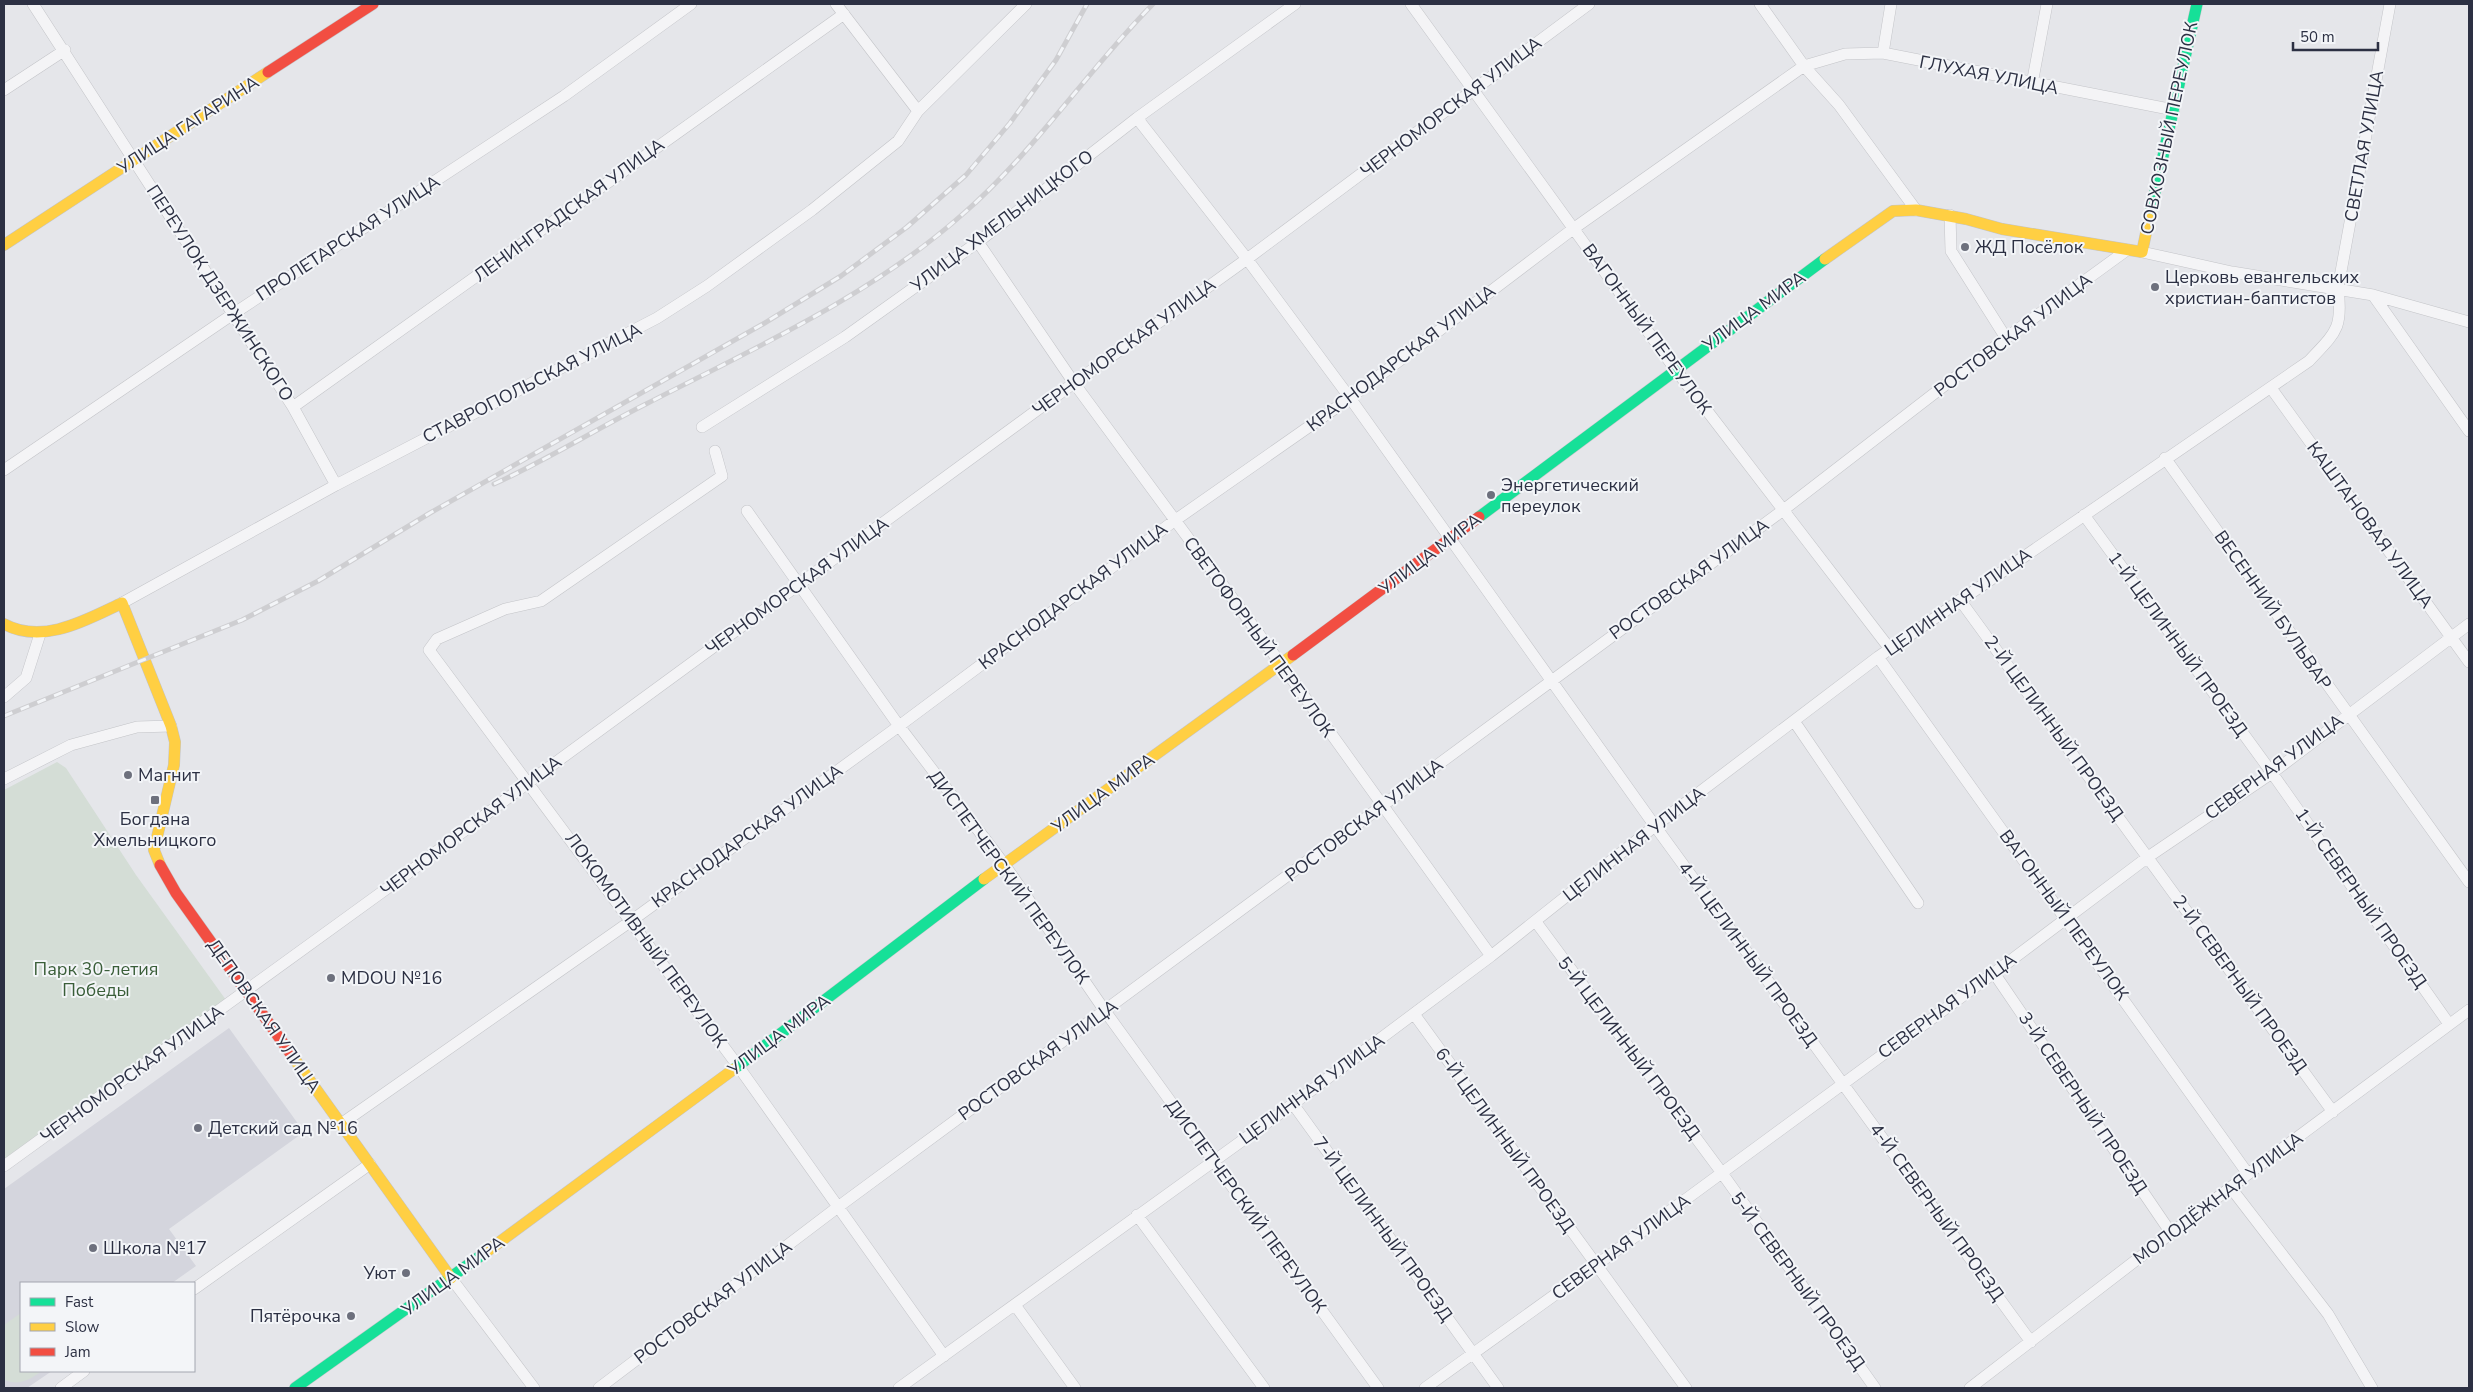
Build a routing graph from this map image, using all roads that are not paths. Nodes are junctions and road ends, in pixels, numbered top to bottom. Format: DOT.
graph roads {
  1 [pos="33,4"];
  2 [pos="373,4"];
  3 [pos="691,4"];
  4 [pos="836,4"];
  5 [pos="1026,4"];
  6 [pos="1294,4"];
  7 [pos="1411,4"];
  8 [pos="1589,4"];
  9 [pos="1760,4"];
  10 [pos="1892,4"];
  11 [pos="2047,4"];
  12 [pos="2197,4"];
  13 [pos="2390,4"];
  14 [pos="844,14"];
  15 [pos="65,50"];
  16 [pos="1883,53"];
  17 [pos="1804,66"];
  18 [pos="2032,84"];
  19 [pos="4,90"];
  20 [pos="1473,91"];
  21 [pos="2174,110"];
  22 [pos="918,111"];
  23 [pos="1137,118"];
  24 [pos="135,160"];
  25 [pos="1916,210"];
  26 [pos="1950,215"];
  27 [pos="1573,229"];
  28 [pos="978,242"];
  29 [pos="4,245"];
  30 [pos="2127,250"];
  31 [pos="2142,252"];
  32 [pos="1247,259"];
  33 [pos="2338,288"];
  34 [pos="2373,295"];
  35 [pos="233,314"];
  36 [pos="2469,322"];
  37 [pos="2006,338"];
  38 [pos="1675,369"];
  39 [pos="1074,383"];
  40 [pos="2271,388"];
  41 [pos="1350,398"];
  42 [pos="293,407"];
  43 [pos="702,426"];
  44 [pos="2469,432"];
  45 [pos="715,451"];
  46 [pos="2165,458"];
  47 [pos="4,470"];
  48 [pos="336,485"];
  49 [pos="747,511"];
  50 [pos="1782,511"];
  51 [pos="2084,516"];
  52 [pos="1174,521"];
  53 [pos="1449,540"];
  54 [pos="798,585"];
  55 [pos="1960,600"];
  56 [pos="122,603"];
  57 [pos="4,624"];
  58 [pos="2469,624"];
  59 [pos="40,634"];
  60 [pos="2452,638"];
  61 [pos="1890,650"];
  62 [pos="1878,658"];
  63 [pos="2469,662"];
  64 [pos="1281,664"];
  65 [pos="1550,680"];
  66 [pos="4,697"];
  67 [pos="2347,714"];
  68 [pos="1794,721"];
  69 [pos="171,726"];
  70 [pos="899,726"];
  71 [pos="2272,773"];
  72 [pos="4,779"];
  73 [pos="529,782"];
  74 [pos="1382,806"];
  75 [pos="1655,826"];
  76 [pos="2148,857"];
  77 [pos="1004,864"];
  78 [pos="2469,882"];
  79 [pos="1918,903"];
  80 [pos="2067,919"];
  81 [pos="631,921"];
  82 [pos="1536,922"];
  83 [pos="1491,956"];
  84 [pos="1994,973"];
  85 [pos="246,991"];
  86 [pos="2469,1010"];
  87 [pos="1105,1011"];
  88 [pos="1414,1014"];
  89 [pos="2449,1024"];
  90 [pos="738,1066"];
  91 [pos="1842,1083"];
  92 [pos="1292,1104"];
  93 [pos="2333,1112"];
  94 [pos="341,1124"];
  95 [pos="1213,1161"];
  96 [pos="370,1164"];
  97 [pos="4,1166"];
  98 [pos="1722,1173"];
  99 [pos="2248,1174"];
  100 [pos="2231,1188"];
  101 [pos="838,1207"];
  102 [pos="1137,1215"];
  103 [pos="2171,1233"];
  104 [pos="1595,1266"];
  105 [pos="451,1278"];
  106 [pos="195,1288"];
  107 [pos="1015,1305"];
  108 [pos="2031,1342"];
  109 [pos="1473,1353"];
  110 [pos="944,1356"];
  111 [pos="83,1372"];
  112 [pos="1984,1378"];
  113 [pos="61,1388"];
  114 [pos="295,1388"];
  115 [pos="534,1388"];
  116 [pos="599,1388"];
  117 [pos="899,1388"];
  118 [pos="1076,1388"];
  119 [pos="1264,1388"];
  120 [pos="1378,1388"];
  121 [pos="1425,1388"];
  122 [pos="1498,1388"];
  123 [pos="1686,1388"];
  124 [pos="1875,1388"];
  125 [pos="1970,1388"];
  126 [pos="1991,1388"];
  127 [pos="2372,1388"];
  1 -- 15 [label="street, ПЕРЕУЛОК ДЗЕРЖИНСКОГО"];
  2 -- 24 [label="street, УЛИЦА ГАГАРИНА"];
  3 -- 35 [label="street, ПРОЛЕТАРСКАЯ УЛИЦА"];
  4 -- 14 [label="street"];
  5 -- 22 [label="street, СТАВРОПОЛЬСКАЯ УЛИЦА"];
  6 -- 23 [label="street, УЛИЦА ХМЕЛЬНИЦКОГО"];
  7 -- 20 [label="street, ВАГОННЫЙ ПЕРЕУЛОК"];
  8 -- 20 [label="street, ЧЕРНОМОРСКАЯ УЛИЦА"];
  9 -- 17 [label="street"];
  10 -- 16 [label="street"];
  11 -- 18 [label="street"];
  12 -- 21 [label="street, СОВХОЗНЫЙ ПЕРЕУЛОК"];
  13 -- 33 [label="street, СВЕТЛАЯ УЛИЦА"];
  14 -- 22 [label="street"];
  14 -- 42 [label="street, ЛЕНИНГРАДСКАЯ УЛИЦА"];
  15 -- 19 [label="street"];
  15 -- 24 [label="street, ПЕРЕУЛОК ДЗЕРЖИНСКОГО"];
  16 -- 17 [label="street, ГЛУХАЯ УЛИЦА"];
  16 -- 18 [label="street, ГЛУХАЯ УЛИЦА"];
  17 -- 25 [label="street"];
  17 -- 27 [label="street, КРАСНОДАРСКАЯ УЛИЦА"];
  18 -- 21 [label="street, ГЛУХАЯ УЛИЦА"];
  20 -- 27 [label="street, ВАГОННЫЙ ПЕРЕУЛОК"];
  20 -- 32 [label="street, ЧЕРНОМОРСКАЯ УЛИЦА"];
  21 -- 31 [label="street, СОВХОЗНЫЙ ПЕРЕУЛОК"];
  22 -- 48 [label="street, СТАВРОПОЛЬСКАЯ УЛИЦА"];
  23 -- 28 [label="street, УЛИЦА ХМЕЛЬНИЦКОГО"];
  23 -- 32 [label="street"];
  24 -- 29 [label="street, УЛИЦА ГАГАРИНА"];
  24 -- 35 [label="street, ПЕРЕУЛОК ДЗЕРЖИНСКОГО"];
  25 -- 26 [label="street, УЛИЦА МИРА"];
  25 -- 38 [label="street, УЛИЦА МИРА"];
  26 -- 30 [label="street, УЛИЦА МИРА"];
  26 -- 37 [label="street"];
  27 -- 38 [label="street, ВАГОННЫЙ ПЕРЕУЛОК"];
  27 -- 41 [label="street, КРАСНОДАРСКАЯ УЛИЦА"];
  28 -- 39 [label="street, СВЕТОФОРНЫЙ ПЕРЕУЛОК"];
  28 -- 43 [label="street, УЛИЦА ХМЕЛЬНИЦКОГО"];
  30 -- 31 [label="street, УЛИЦА МИРА"];
  30 -- 37 [label="street, РОСТОВСКАЯ УЛИЦА"];
  31 -- 33 [label="street"];
  32 -- 39 [label="street, ЧЕРНОМОРСКАЯ УЛИЦА"];
  32 -- 41 [label="street"];
  33 -- 34 [label="street"];
  33 -- 40 [label="street, ЦЕЛИННАЯ УЛИЦА"];
  34 -- 36 [label="street"];
  34 -- 44 [label="street"];
  35 -- 42 [label="street, ПЕРЕУЛОК ДЗЕРЖИНСКОГО"];
  35 -- 47 [label="street, ПРОЛЕТАРСКАЯ УЛИЦА"];
  37 -- 50 [label="street, РОСТОВСКАЯ УЛИЦА"];
  38 -- 50 [label="street, ВАГОННЫЙ ПЕРЕУЛОК"];
  38 -- 53 [label="street, УЛИЦА МИРА"];
  39 -- 52 [label="street, СВЕТОФОРНЫЙ ПЕРЕУЛОК"];
  39 -- 54 [label="street, ЧЕРНОМОРСКАЯ УЛИЦА"];
  40 -- 46 [label="street, ЦЕЛИННАЯ УЛИЦА"];
  40 -- 60 [label="street, КАШТАНОВАЯ УЛИЦА"];
  41 -- 52 [label="street, КРАСНОДАРСКАЯ УЛИЦА"];
  41 -- 53 [label="street"];
  42 -- 48 [label="street, ПЕРЕУЛОК ДЗЕРЖИНСКОГО"];
  45 -- 73 [label="street, ЛОКОМОТИВНЫЙ ПЕРЕУЛОК"];
  46 -- 51 [label="street, ЦЕЛИННАЯ УЛИЦА"];
  46 -- 67 [label="street, ВЕСЕННИЙ БУЛЬВАР"];
  48 -- 56 [label="street, СТАВРОПОЛЬСКАЯ УЛИЦА"];
  49 -- 54 [label="street, ДИСПЕТЧЕРСКИЙ ПЕРЕУЛОК"];
  50 -- 61 [label="street, ВАГОННЫЙ ПЕРЕУЛОК"];
  50 -- 65 [label="street, РОСТОВСКАЯ УЛИЦА"];
  51 -- 55 [label="street, ЦЕЛИННАЯ УЛИЦА"];
  51 -- 71 [label="street, 1-Й ЦЕЛИННЫЙ ПРОЕЗД"];
  52 -- 64 [label="street, СВЕТОФОРНЫЙ ПЕРЕУЛОК"];
  52 -- 70 [label="street, КРАСНОДАРСКАЯ УЛИЦА"];
  53 -- 64 [label="street, УЛИЦА МИРА"];
  53 -- 65 [label="street"];
  54 -- 70 [label="street, ДИСПЕТЧЕРСКИЙ ПЕРЕУЛОК"];
  54 -- 73 [label="street, ЧЕРНОМОРСКАЯ УЛИЦА"];
  55 -- 61 [label="street, ЦЕЛИННАЯ УЛИЦА"];
  55 -- 76 [label="street, 2-Й ЦЕЛИННЫЙ ПРОЕЗД"];
  56 -- 59 [label="street, СТАВРОПОЛЬСКАЯ УЛИЦА"];
  56 -- 69 [label="street, ДЕПОВСКАЯ УЛИЦА"];
  57 -- 59 [label="street"];
  58 -- 60 [label="street, СЕВЕРНАЯ УЛИЦА"];
  59 -- 66 [label="street"];
  60 -- 63 [label="street, КАШТАНОВАЯ УЛИЦА"];
  60 -- 67 [label="street, СЕВЕРНАЯ УЛИЦА"];
  61 -- 62 [label="street, ЦЕЛИННАЯ УЛИЦА"];
  62 -- 68 [label="street, ЦЕЛИННАЯ УЛИЦА"];
  62 -- 80 [label="street, ВАГОННЫЙ ПЕРЕУЛОК"];
  64 -- 74 [label="street, СВЕТОФОРНЫЙ ПЕРЕУЛОК"];
  64 -- 77 [label="street, УЛИЦА МИРА"];
  65 -- 74 [label="street, РОСТОВСКАЯ УЛИЦА"];
  65 -- 75 [label="street"];
  67 -- 71 [label="street, СЕВЕРНАЯ УЛИЦА"];
  67 -- 78 [label="street, ВЕСЕННИЙ БУЛЬВАР"];
  68 -- 75 [label="street, ЦЕЛИННАЯ УЛИЦА"];
  68 -- 79 [label="street"];
  69 -- 72 [label="street"];
  69 -- 85 [label="street, ДЕПОВСКАЯ УЛИЦА"];
  70 -- 77 [label="street, ДИСПЕТЧЕРСКИЙ ПЕРЕУЛОК"];
  70 -- 81 [label="street, КРАСНОДАРСКАЯ УЛИЦА"];
  71 -- 76 [label="street, СЕВЕРНАЯ УЛИЦА"];
  71 -- 89 [label="street, 1-Й СЕВЕРНЫЙ ПРОЕЗД"];
  73 -- 81 [label="street, ЛОКОМОТИВНЫЙ ПЕРЕУЛОК"];
  73 -- 85 [label="street, ЧЕРНОМОРСКАЯ УЛИЦА"];
  74 -- 83 [label="street, СВЕТОФОРНЫЙ ПЕРЕУЛОК"];
  74 -- 87 [label="street, РОСТОВСКАЯ УЛИЦА"];
  75 -- 82 [label="street, ЦЕЛИННАЯ УЛИЦА"];
  75 -- 91 [label="street, 4-Й ЦЕЛИННЫЙ ПРОЕЗД"];
  76 -- 80 [label="street, СЕВЕРНАЯ УЛИЦА"];
  76 -- 93 [label="street, 2-Й СЕВЕРНЫЙ ПРОЕЗД"];
  77 -- 87 [label="street, ДИСПЕТЧЕРСКИЙ ПЕРЕУЛОК"];
  77 -- 90 [label="street, УЛИЦА МИРА"];
  80 -- 84 [label="street, СЕВЕРНАЯ УЛИЦА"];
  80 -- 99 [label="street, ВАГОННЫЙ ПЕРЕУЛОК"];
  81 -- 90 [label="street, ЛОКОМОТИВНЫЙ ПЕРЕУЛОК"];
  81 -- 94 [label="street, КРАСНОДАРСКАЯ УЛИЦА"];
  82 -- 83 [label="street, ЦЕЛИННАЯ УЛИЦА"];
  82 -- 98 [label="street, 5-Й ЦЕЛИННЫЙ ПРОЕЗД"];
  83 -- 88 [label="street, ЦЕЛИННАЯ УЛИЦА"];
  84 -- 91 [label="street, СЕВЕРНАЯ УЛИЦА"];
  84 -- 103 [label="street, 3-Й СЕВЕРНЫЙ ПРОЕЗД"];
  85 -- 94 [label="street, ДЕПОВСКАЯ УЛИЦА"];
  85 -- 97 [label="street, ЧЕРНОМОРСКАЯ УЛИЦА"];
  86 -- 89 [label="street, МОЛОДЁЖНАЯ УЛИЦА"];
  87 -- 95 [label="street, ДИСПЕТЧЕРСКИЙ ПЕРЕУЛОК"];
  87 -- 101 [label="street, РОСТОВСКАЯ УЛИЦА"];
  88 -- 92 [label="street, ЦЕЛИННАЯ УЛИЦА"];
  88 -- 104 [label="street, 6-Й ЦЕЛИННЫЙ ПРОЕЗД"];
  89 -- 93 [label="street, МОЛОДЁЖНАЯ УЛИЦА"];
  90 -- 101 [label="street, ЛОКОМОТИВНЫЙ ПЕРЕУЛОК"];
  90 -- 105 [label="street, УЛИЦА МИРА"];
  91 -- 98 [label="street, СЕВЕРНАЯ УЛИЦА"];
  91 -- 108 [label="street, 4-Й СЕВЕРНЫЙ ПРОЕЗД"];
  92 -- 95 [label="street, ЦЕЛИННАЯ УЛИЦА"];
  92 -- 109 [label="street, 7-Й ЦЕЛИННЫЙ ПРОЕЗД"];
  93 -- 99 [label="street, МОЛОДЁЖНАЯ УЛИЦА"];
  94 -- 96 [label="street, ДЕПОВСКАЯ УЛИЦА"];
  95 -- 102 [label="street, ЦЕЛИННАЯ УЛИЦА"];
  95 -- 120 [label="street, ДИСПЕТЧЕРСКИЙ ПЕРЕУЛОК"];
  96 -- 105 [label="street, ДЕПОВСКАЯ УЛИЦА"];
  96 -- 106 [label="street"];
  98 -- 104 [label="street, СЕВЕРНАЯ УЛИЦА"];
  98 -- 124 [label="street, 5-Й СЕВЕРНЫЙ ПРОЕЗД"];
  99 -- 100 [label="street, МОЛОДЁЖНАЯ УЛИЦА"];
  100 -- 103 [label="street, МОЛОДЁЖНАЯ УЛИЦА"];
  100 -- 127 [label="street"];
  101 -- 110 [label="street, ЛОКОМОТИВНЫЙ ПЕРЕУЛОК"];
  101 -- 116 [label="street, РОСТОВСКАЯ УЛИЦА"];
  102 -- 107 [label="street, ЦЕЛИННАЯ УЛИЦА"];
  102 -- 119 [label="street"];
  103 -- 108 [label="street, МОЛОДЁЖНАЯ УЛИЦА"];
  104 -- 109 [label="street, СЕВЕРНАЯ УЛИЦА"];
  104 -- 123 [label="street, 6-Й ЦЕЛИННЫЙ ПРОЕЗД"];
  105 -- 114 [label="street, УЛИЦА МИРА"];
  105 -- 115 [label="street, ДЕПОВСКАЯ УЛИЦА"];
  107 -- 110 [label="street, ЦЕЛИННАЯ УЛИЦА"];
  107 -- 118 [label="street"];
  108 -- 112 [label="street, МОЛОДЁЖНАЯ УЛИЦА"];
  109 -- 121 [label="street, СЕВЕРНАЯ УЛИЦА"];
  109 -- 122 [label="street, 7-Й ЦЕЛИННЫЙ ПРОЕЗД"];
  110 -- 117 [label="street, ЦЕЛИННАЯ УЛИЦА"];
  111 -- 113 [label="street"];
  112 -- 125 [label="street, МОЛОДЁЖНАЯ УЛИЦА"];
  112 -- 126 [label="street"];
}
